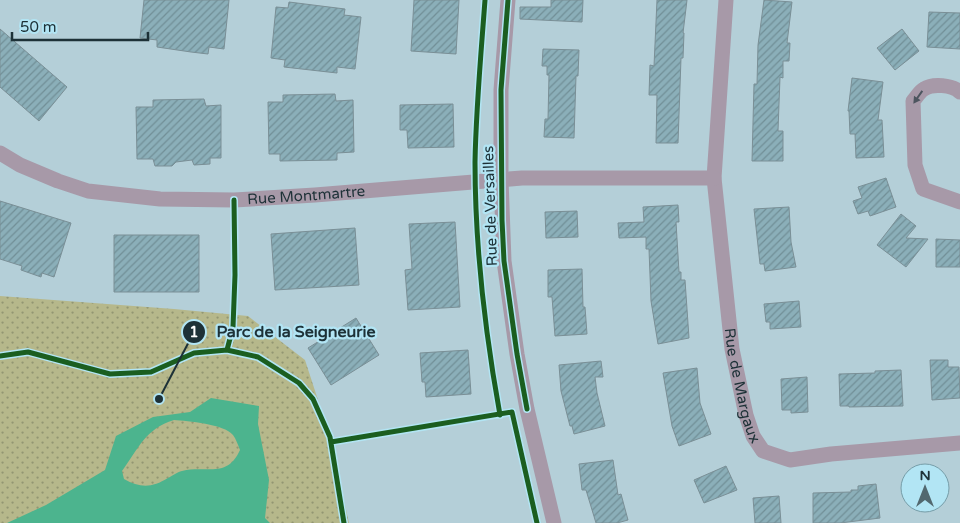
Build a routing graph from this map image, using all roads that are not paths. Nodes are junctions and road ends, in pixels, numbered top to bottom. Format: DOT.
graph roads {
  1 [pos="508,0"];
  2 [pos="726,0"];
  3 [pos="960,92"];
  4 [pos="0,153"];
  5 [pos="714,178"];
  6 [pos="501,179"];
  7 [pos="960,202"];
  8 [pos="960,443"];
  9 [pos="554,523"];
  1 -- 6 [label="street, Rue de Versailles"];
  2 -- 5 [label="street, Rue de Margaux"];
  3 -- 7 [label="street, one-way"];
  4 -- 6 [label="street, Rue Montmartre"];
  5 -- 6 [label="street"];
  5 -- 8 [label="street, Rue de Margaux"];
  6 -- 9 [label="street, Rue de Versailles"];
}
